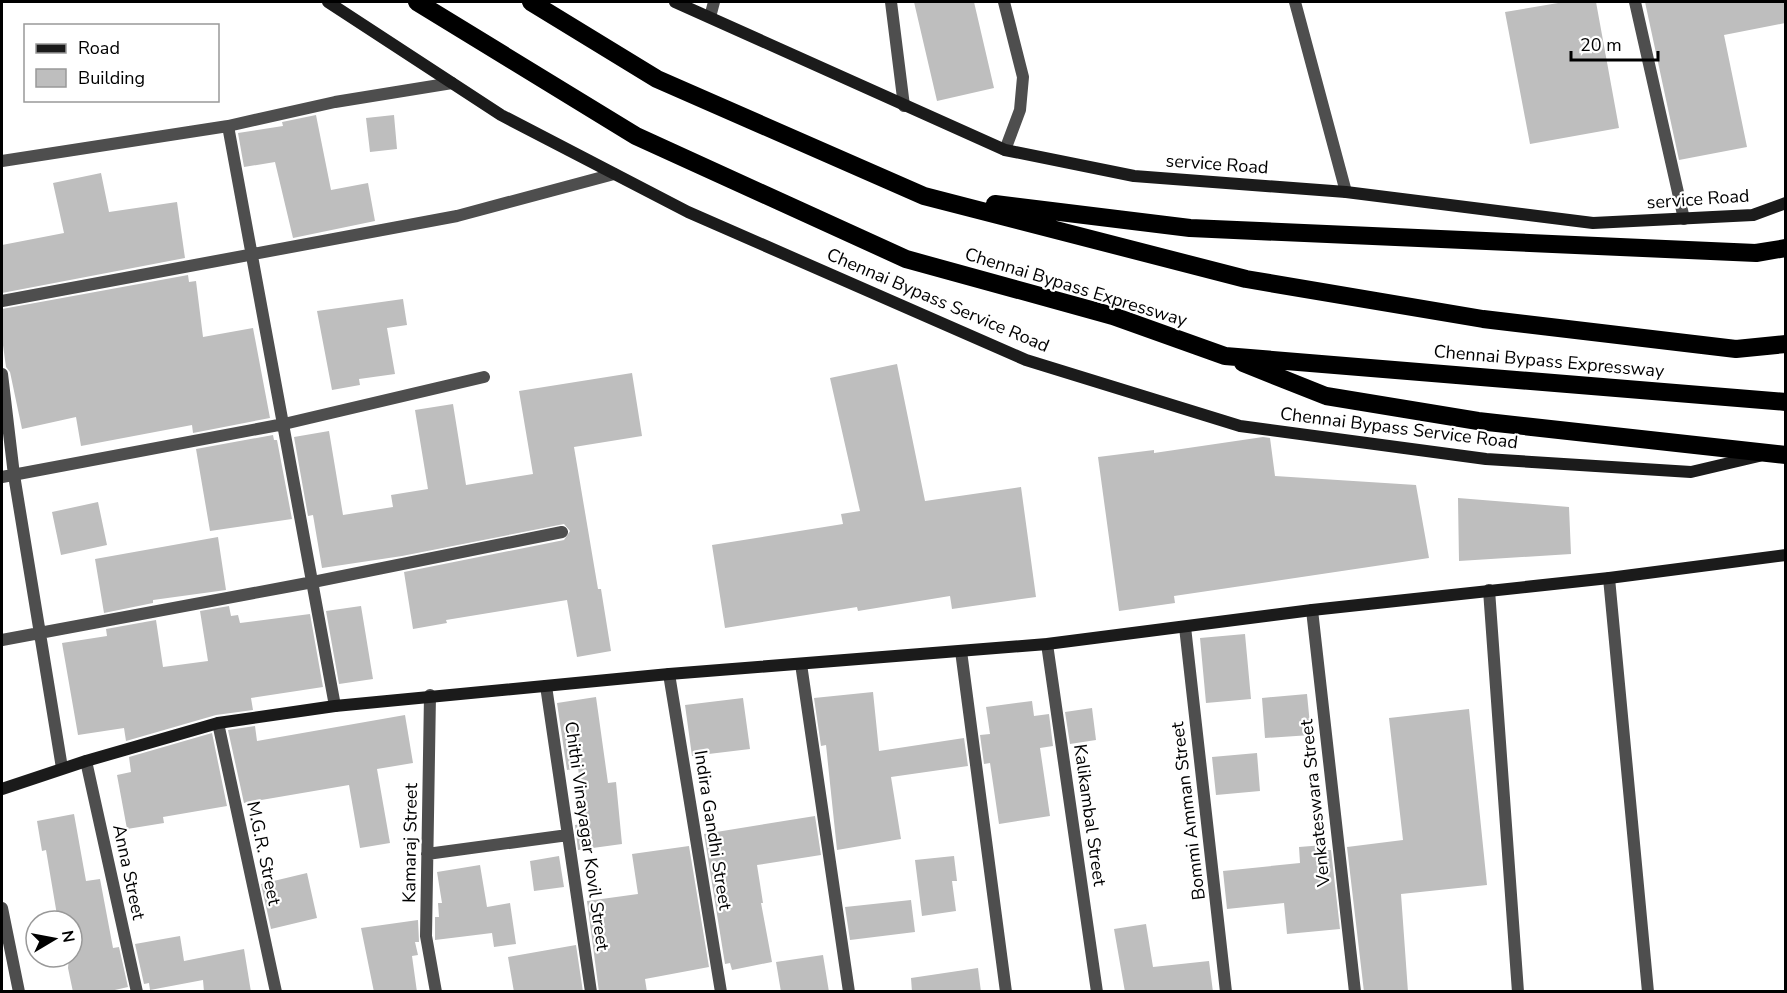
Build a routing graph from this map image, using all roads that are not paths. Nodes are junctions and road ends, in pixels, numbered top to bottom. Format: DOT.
graph roads {
  1 [pos="328,2"];
  2 [pos="417,2"];
  3 [pos="531,2"];
  4 [pos="675,2"];
  5 [pos="714,2"];
  6 [pos="891,2"];
  7 [pos="1004,2"];
  8 [pos="1295,2"];
  9 [pos="1635,2"];
  10 [pos="710,17"];
  11 [pos="452,83"];
  12 [pos="904,106"];
  13 [pos="228,126"];
  14 [pos="1005,150"];
  15 [pos="2,160"];
  16 [pos="614,174"];
  17 [pos="1346,192"];
  18 [pos="924,196"];
  19 [pos="1785,203"];
  20 [pos="1684,219"];
  21 [pos="1785,248"];
  22 [pos="254,255"];
  23 [pos="2,301"];
  24 [pos="1785,344"];
  25 [pos="1225,356"];
  26 [pos="2,374"];
  27 [pos="484,377"];
  28 [pos="1785,402"];
  29 [pos="284,424"];
  30 [pos="1777,454"];
  31 [pos="8,476"];
  32 [pos="562,532"];
  33 [pos="1785,556"];
  34 [pos="1610,578"];
  35 [pos="313,582"];
  36 [pos="1489,590"];
  37 [pos="1312,610"];
  38 [pos="1185,627"];
  39 [pos="39,633"];
  40 [pos="2,640"];
  41 [pos="1047,644"];
  42 [pos="962,651"];
  43 [pos="801,664"];
  44 [pos="669,674"];
  45 [pos="546,686"];
  46 [pos="430,695"];
  47 [pos="335,706"];
  48 [pos="218,723"];
  49 [pos="86,761"];
  50 [pos="62,768"];
  51 [pos="2,789"];
  52 [pos="568,835"];
  53 [pos="427,854"];
  54 [pos="2,908"];
  55 [pos="19,992"];
  56 [pos="137,992"];
  57 [pos="276,992"];
  58 [pos="436,992"];
  59 [pos="591,992"];
  60 [pos="721,992"];
  61 [pos="849,992"];
  62 [pos="1006,992"];
  63 [pos="1097,992"];
  64 [pos="1226,992"];
  65 [pos="1355,992"];
  66 [pos="1518,992"];
  67 [pos="1648,992"];
  1 -- 11 [label="street, Chennai Bypass Service Road"];
  2 -- 25 [label="highway, Chennai Bypass Expressway"];
  3 -- 18 [label="highway, Chennai Bypass Expressway"];
  4 -- 10 [label="street, service Road"];
  5 -- 10 [label="street"];
  6 -- 12 [label="street"];
  7 -- 14 [label="street"];
  8 -- 17 [label="street"];
  9 -- 20 [label="street"];
  10 -- 12 [label="street, service Road"];
  11 -- 13 [label="street"];
  11 -- 16 [label="street, Chennai Bypass Service Road"];
  12 -- 14 [label="street, service Road"];
  13 -- 15 [label="street"];
  13 -- 22 [label="street"];
  14 -- 17 [label="street, service Road"];
  16 -- 22 [label="street"];
  16 -- 30 [label="street, Chennai Bypass Service Road"];
  17 -- 20 [label="street, service Road"];
  18 -- 21 [label="highway"];
  18 -- 24 [label="highway, Chennai Bypass Expressway"];
  19 -- 20 [label="street, service Road"];
  22 -- 23 [label="street"];
  22 -- 29 [label="street"];
  25 -- 28 [label="highway, Chennai Bypass Expressway"];
  25 -- 30 [label="highway"];
  26 -- 31 [label="street"];
  27 -- 29 [label="street"];
  29 -- 31 [label="street"];
  29 -- 35 [label="street"];
  31 -- 39 [label="street"];
  32 -- 35 [label="street"];
  33 -- 34 [label="street"];
  34 -- 36 [label="street"];
  34 -- 67 [label="street"];
  35 -- 39 [label="street"];
  35 -- 47 [label="street"];
  36 -- 37 [label="street"];
  36 -- 66 [label="street"];
  37 -- 38 [label="street"];
  37 -- 65 [label="street, Venkateswara Street"];
  38 -- 41 [label="street"];
  38 -- 64 [label="street, Bommi Amman Street"];
  39 -- 40 [label="street"];
  39 -- 50 [label="street"];
  41 -- 42 [label="street"];
  41 -- 63 [label="street, Kalikambal Street"];
  42 -- 43 [label="street"];
  42 -- 62 [label="street"];
  43 -- 44 [label="street"];
  43 -- 61 [label="street"];
  44 -- 45 [label="street"];
  44 -- 60 [label="street, Indira Gandhi Street"];
  45 -- 46 [label="street"];
  45 -- 52 [label="street, Chithi Vinayagar Kovil Street"];
  46 -- 47 [label="street"];
  46 -- 53 [label="street, Kamaraj Street"];
  47 -- 48 [label="street"];
  48 -- 49 [label="street"];
  48 -- 57 [label="street, M.G.R. Street"];
  49 -- 50 [label="street"];
  49 -- 56 [label="street, Anna Street"];
  50 -- 51 [label="street"];
  52 -- 53 [label="street"];
  52 -- 59 [label="street, Chithi Vinayagar Kovil Street"];
  53 -- 58 [label="street, Kamaraj Street"];
  54 -- 55 [label="street"];
}
